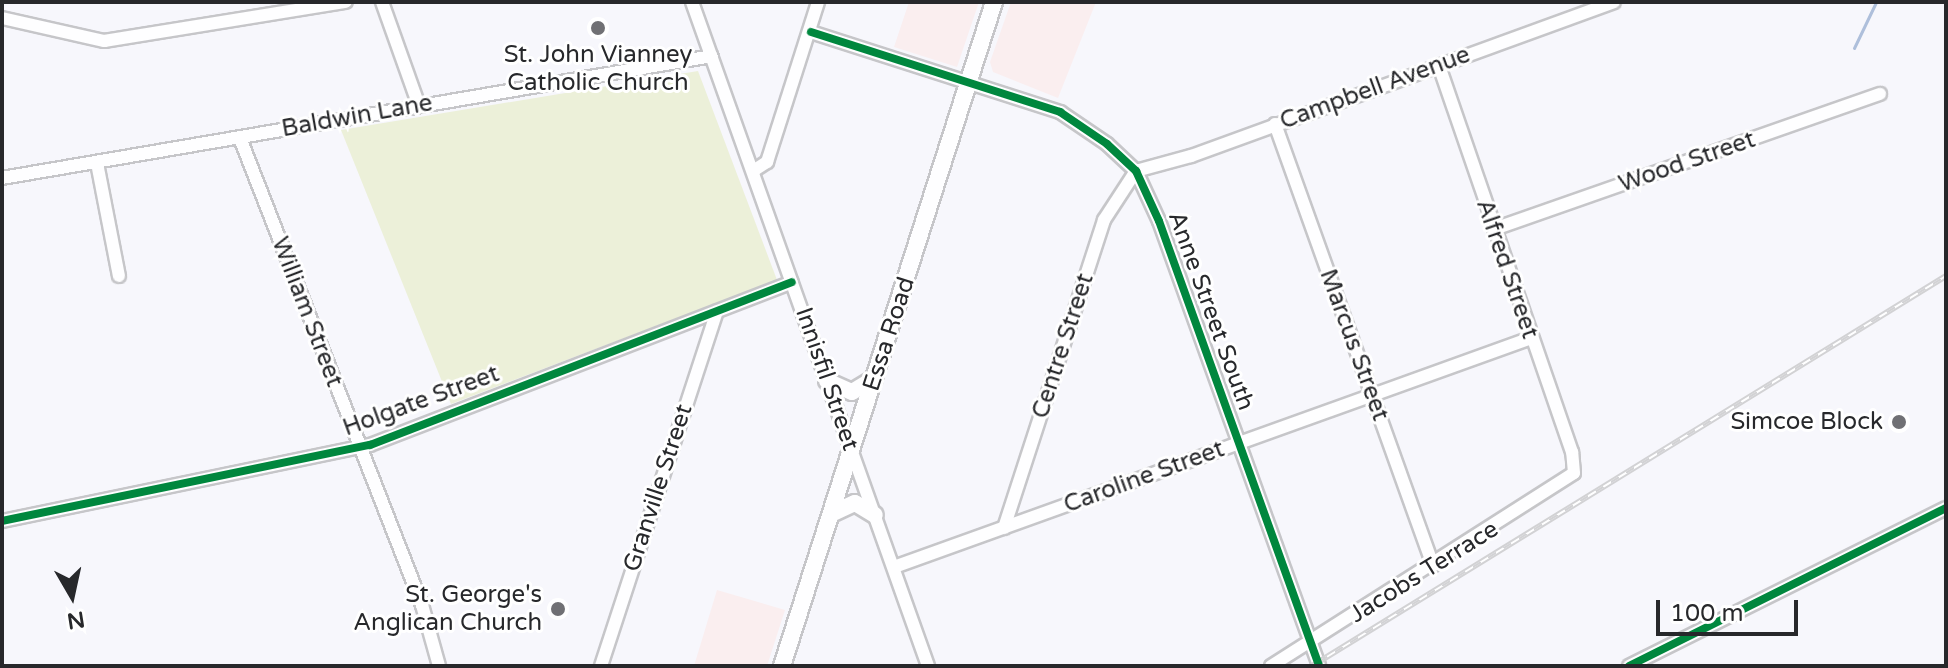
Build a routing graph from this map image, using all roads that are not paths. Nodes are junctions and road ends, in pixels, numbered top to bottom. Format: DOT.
graph roads {
  1 [pos="346,2"];
  2 [pos="382,2"];
  3 [pos="692,2"];
  4 [pos="818,2"];
  5 [pos="994,2"];
  6 [pos="1614,2"];
  7 [pos="5,20"];
  8 [pos="811,32"];
  9 [pos="712,56"];
  10 [pos="1439,65"];
  11 [pos="970,80"];
  12 [pos="1880,94"];
  13 [pos="419,106"];
  14 [pos="1275,124"];
  15 [pos="240,138"];
  16 [pos="97,163"];
  17 [pos="753,171"];
  18 [pos="1136,171"];
  19 [pos="2,178"];
  20 [pos="1494,229"];
  21 [pos="119,276"];
  22 [pos="792,282"];
  23 [pos="717,311"];
  24 [pos="1531,338"];
  25 [pos="875,378"];
  26 [pos="827,381"];
  27 [pos="1372,394"];
  28 [pos="1237,443"];
  29 [pos="360,448"];
  30 [pos="852,451"];
  31 [pos="1574,473"];
  32 [pos="1946,508"];
  33 [pos="831,514"];
  34 [pos="875,515"];
  35 [pos="2,521"];
  36 [pos="1004,528"];
  37 [pos="1433,566"];
  38 [pos="894,567"];
  39 [pos="1310,643"];
  40 [pos="439,666"];
  41 [pos="601,666"];
  42 [pos="782,666"];
  43 [pos="928,666"];
  44 [pos="1271,666"];
  45 [pos="1319,666"];
  46 [pos="1629,666"];
  1 -- 7 [label="street"];
  2 -- 13 [label="street"];
  3 -- 9 [label="street, Innisfil Street"];
  4 -- 8 [label="street"];
  5 -- 11 [label="main road, Essa Road"];
  6 -- 10 [label="street, Campbell Avenue"];
  8 -- 11 [label="street, Anne Street South"];
  8 -- 17 [label="street"];
  9 -- 13 [label="street, Baldwin Lane"];
  9 -- 17 [label="street, Innisfil Street"];
  10 -- 14 [label="street, Campbell Avenue"];
  10 -- 20 [label="street, Alfred Street"];
  11 -- 18 [label="street, Anne Street South"];
  11 -- 25 [label="main road, Essa Road"];
  12 -- 20 [label="street, Wood Street"];
  13 -- 15 [label="street, Baldwin Lane"];
  14 -- 18 [label="street, Campbell Avenue"];
  14 -- 27 [label="street, Marcus Street"];
  15 -- 16 [label="street, Baldwin Lane"];
  15 -- 29 [label="street, William Street"];
  16 -- 19 [label="street, Baldwin Lane"];
  16 -- 21 [label="street"];
  17 -- 22 [label="street, Innisfil Street"];
  18 -- 28 [label="street, Anne Street South"];
  18 -- 36 [label="street, Centre Street"];
  20 -- 24 [label="street, Alfred Street"];
  22 -- 23 [label="street, Holgate Street"];
  22 -- 26 [label="street, Innisfil Street"];
  23 -- 29 [label="street, Holgate Street"];
  23 -- 41 [label="street, Granville Street"];
  24 -- 27 [label="street, Caroline Street"];
  24 -- 31 [label="street, Alfred Street"];
  25 -- 26 [label="main road"];
  25 -- 30 [label="main road, Essa Road"];
  26 -- 30 [label="street, Innisfil Street"];
  27 -- 28 [label="street, Caroline Street"];
  27 -- 37 [label="street, Marcus Street"];
  28 -- 36 [label="street, Caroline Street"];
  28 -- 39 [label="street, Anne Street South"];
  29 -- 35 [label="street, Holgate Street"];
  29 -- 40 [label="street, William Street"];
  30 -- 33 [label="main road, Essa Road"];
  30 -- 34 [label="street, Innisfil Street"];
  31 -- 37 [label="street, Jacobs Terrace"];
  32 -- 46 [label="street"];
  33 -- 34 [label="main road"];
  33 -- 42 [label="main road, Essa Road"];
  34 -- 38 [label="street, Innisfil Street"];
  36 -- 38 [label="street, Caroline Street"];
  37 -- 39 [label="street, Jacobs Terrace"];
  38 -- 43 [label="street, Innisfil Street"];
  39 -- 44 [label="street, Jacobs Terrace"];
  39 -- 45 [label="street, Anne Street South"];
}
